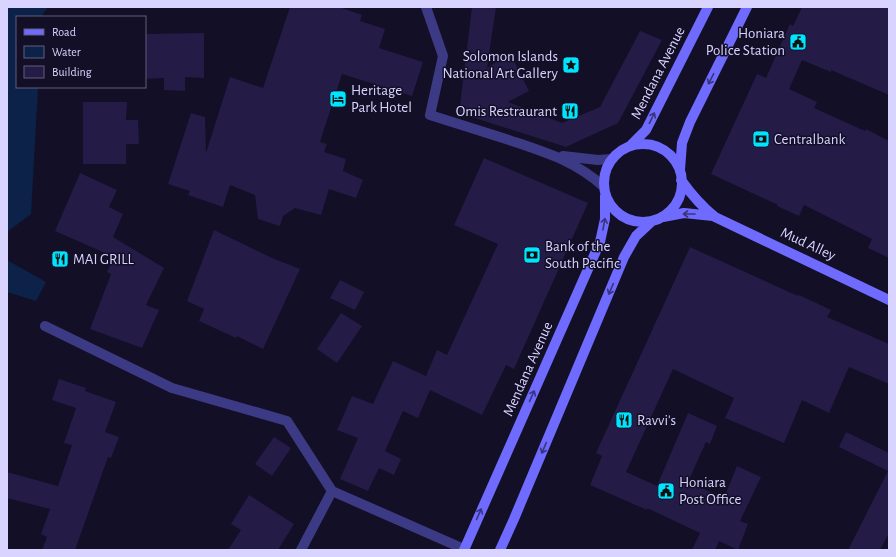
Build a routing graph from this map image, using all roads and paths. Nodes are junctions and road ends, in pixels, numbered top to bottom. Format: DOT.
graph roads {
  1 [pos="426,7"];
  2 [pos="708,7"];
  3 [pos="747,7"];
  4 [pos="628,147"];
  5 [pos="554,155"];
  6 [pos="612,159"];
  7 [pos="680,175"];
  8 [pos="605,192"];
  9 [pos="714,216"];
  10 [pos="663,217"];
  11 [pos="652,221"];
  12 [pos="889,300"];
  13 [pos="45,326"];
  14 [pos="332,491"];
  15 [pos="464,549"];
  16 [pos="300,550"];
  17 [pos="500,550"];
  1 -- 5 [label="lane"];
  4 -- 2 [label="main road, Mendana Avenue, one-way"];
  3 -- 7 [label="main road, one-way"];
  4 -- 6 [label="main road"];
  4 -- 7 [label="main road"];
  5 -- 6 [label="lane"];
  5 -- 8 [label="lane"];
  6 -- 8 [label="main road"];
  7 -- 9 [label="main road, Mud Alley"];
  7 -- 10 [label="main road"];
  8 -- 11 [label="main road"];
  15 -- 8 [label="main road, Mendana Avenue, one-way"];
  9 -- 10 [label="main road, Mud Alley, one-way"];
  9 -- 12 [label="main road, Mud Alley"];
  10 -- 11 [label="main road"];
  11 -- 17 [label="main road, one-way"];
  13 -- 14 [label="lane"];
  14 -- 15 [label="lane"];
  14 -- 16 [label="lane"];
}
